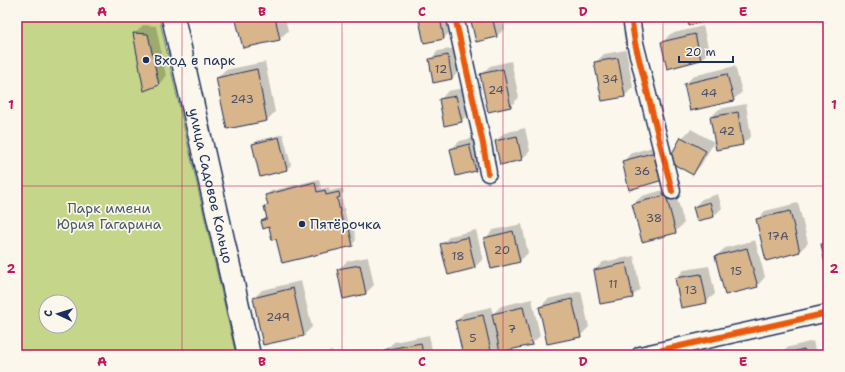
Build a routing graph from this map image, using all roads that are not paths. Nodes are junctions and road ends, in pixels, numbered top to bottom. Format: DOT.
graph roads {
  1 [pos="173,17"];
  2 [pos="455,17"];
  3 [pos="631,17"];
  4 [pos="488,173"];
  5 [pos="672,191"];
  6 [pos="828,313"];
  7 [pos="249,355"];
  8 [pos="640,355"];
  1 -- 7 [label="main road, улица Садовое Кольцо"];
  2 -- 4 [label="street"];
  3 -- 5 [label="street"];
  6 -- 8 [label="street"];
}
